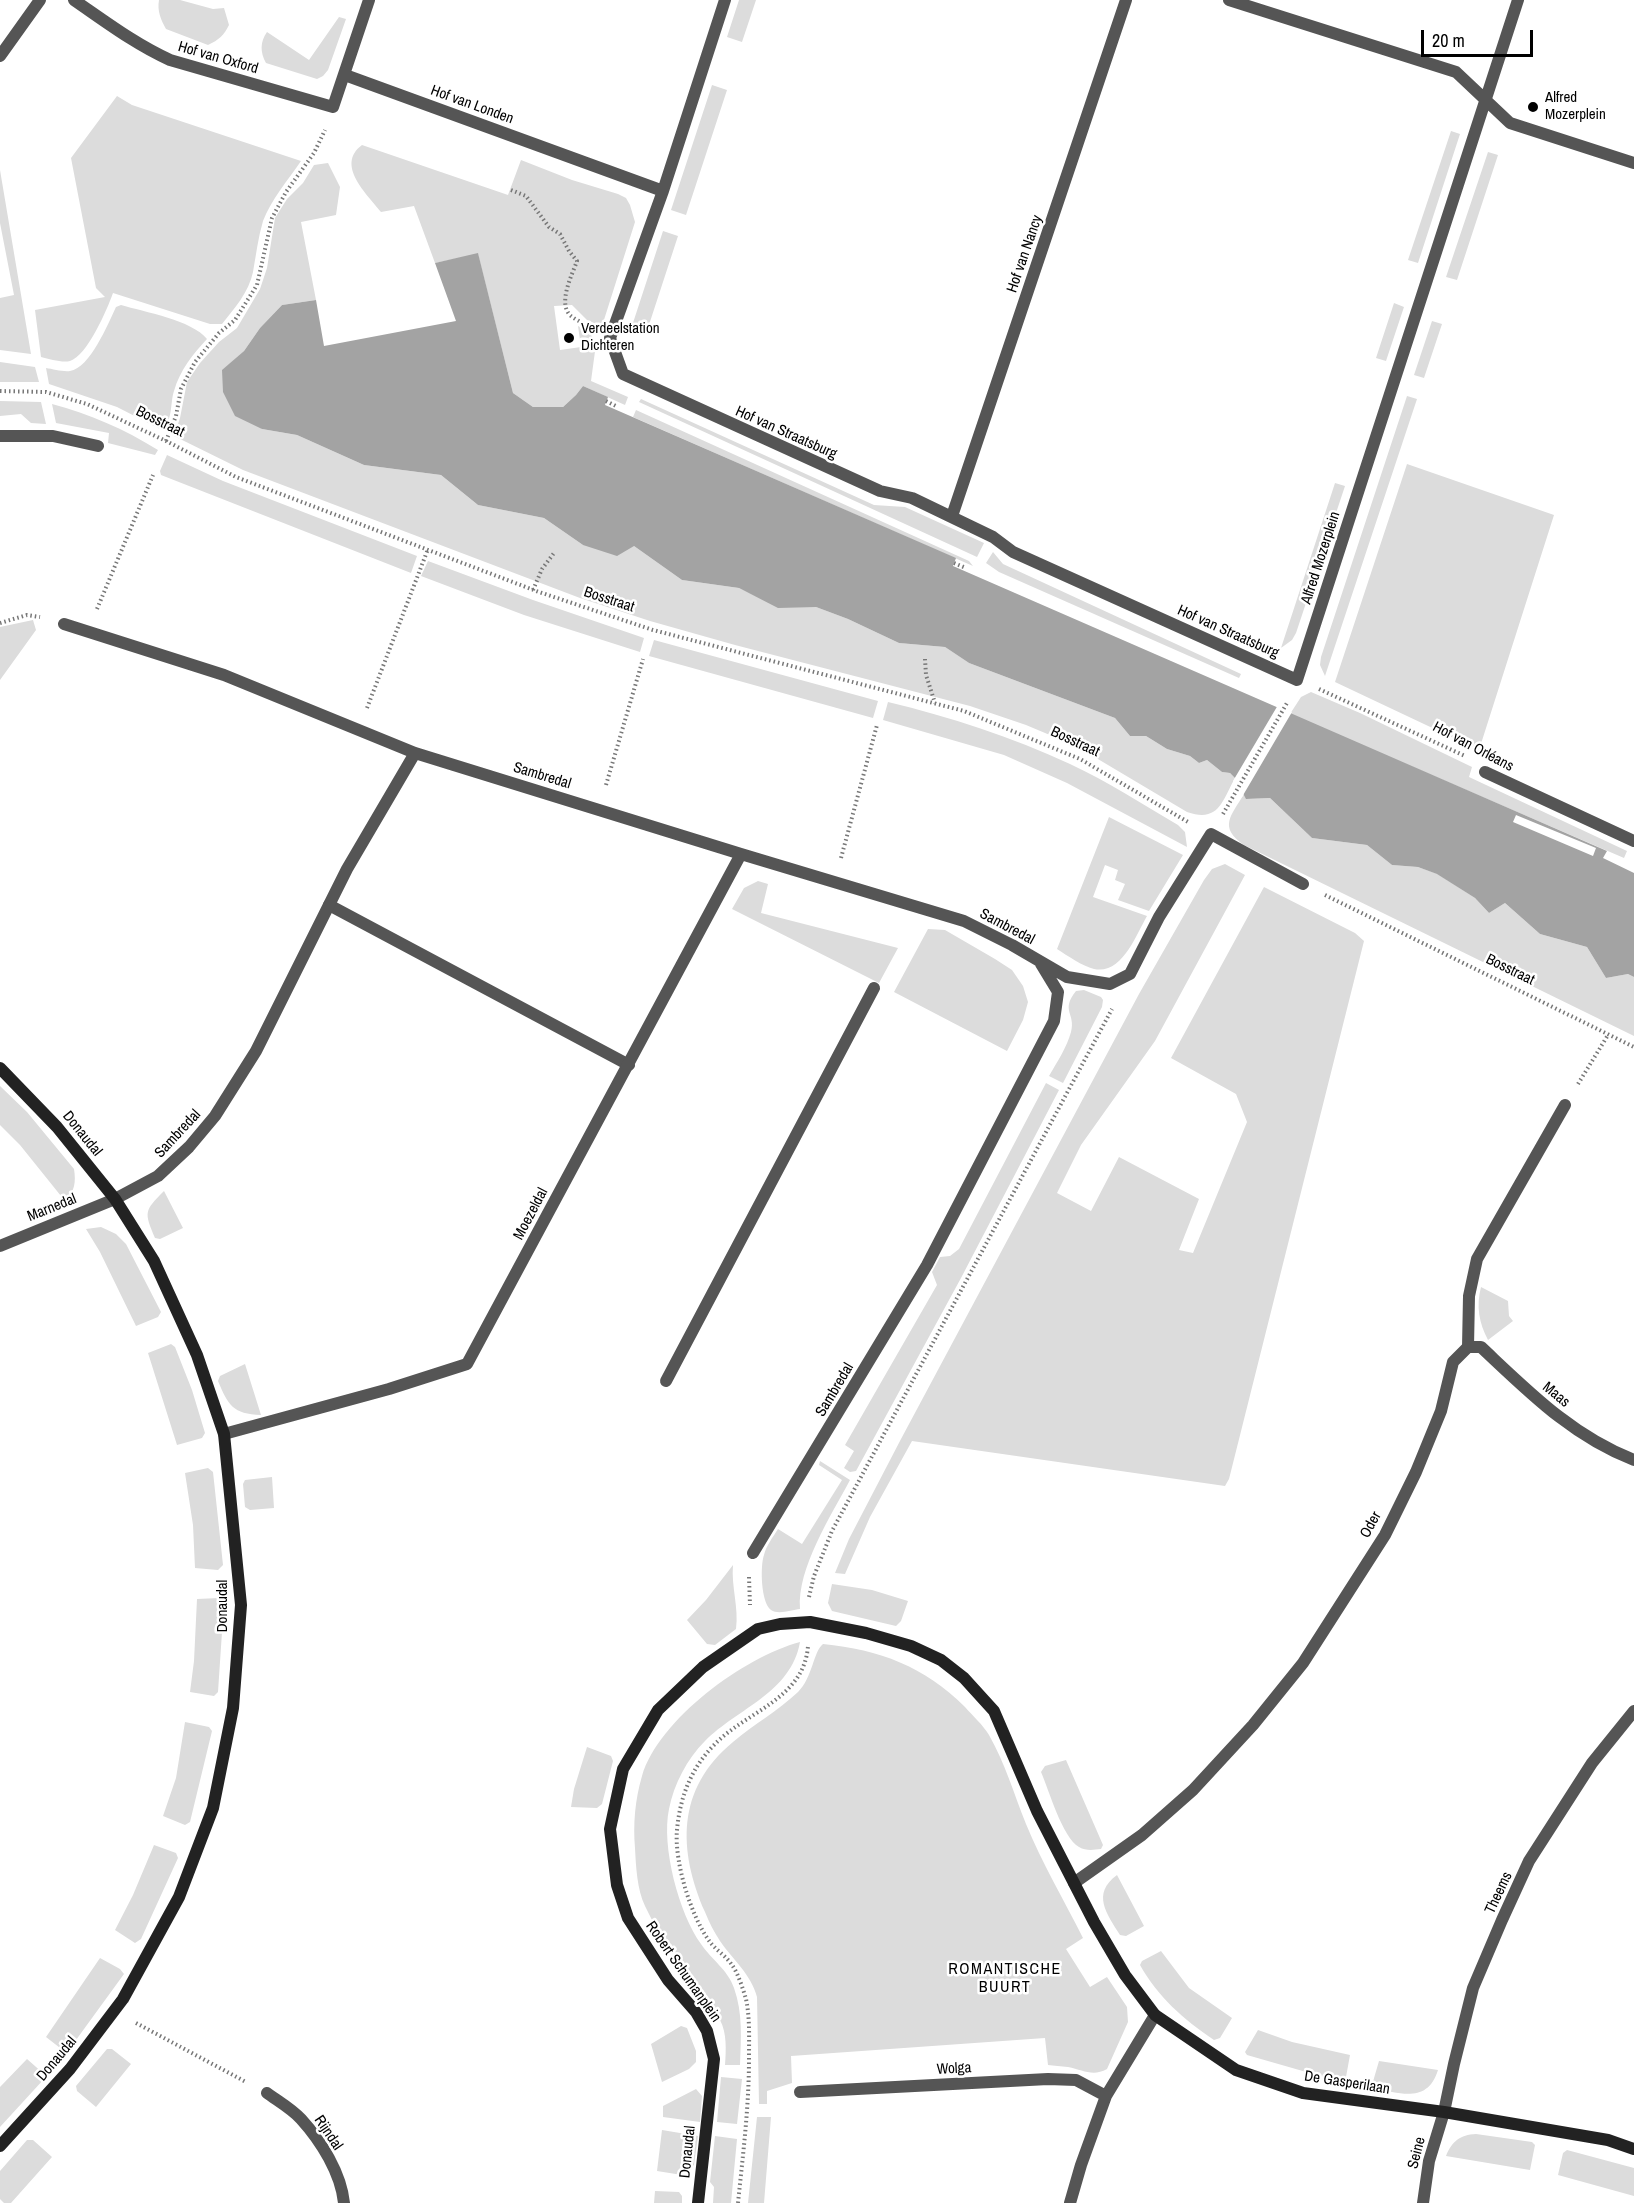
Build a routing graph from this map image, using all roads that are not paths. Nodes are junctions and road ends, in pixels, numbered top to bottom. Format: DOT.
graph roads {
  1 [pos="40,0"];
  2 [pos="74,0"];
  3 [pos="369,0"];
  4 [pos="725,0"];
  5 [pos="1126,0"];
  6 [pos="1229,0"];
  7 [pos="1518,0"];
  8 [pos="0,56"];
  9 [pos="345,75"];
  10 [pos="1484,98"];
  11 [pos="1634,163"];
  12 [pos="663,191"];
  13 [pos="0,436"];
  14 [pos="98,446"];
  15 [pos="952,516"];
  16 [pos="64,624"];
  17 [pos="1297,680"];
  18 [pos="415,753"];
  19 [pos="1485,772"];
  20 [pos="1633,838"];
  21 [pos="741,854"];
  22 [pos="1302,884"];
  23 [pos="329,904"];
  24 [pos="1041,963"];
  25 [pos="874,988"];
  26 [pos="629,1065"];
  27 [pos="0,1068"];
  28 [pos="1565,1105"];
  29 [pos="115,1199"];
  30 [pos="0,1246"];
  31 [pos="1467,1347"];
  32 [pos="666,1381"];
  33 [pos="224,1434"];
  34 [pos="1634,1460"];
  35 [pos="753,1553"];
  36 [pos="1634,1711"];
  37 [pos="1074,1883"];
  38 [pos="1155,2015"];
  39 [pos="800,2092"];
  40 [pos="267,2093"];
  41 [pos="1106,2096"];
  42 [pos="709,2105"];
  43 [pos="1444,2112"];
  44 [pos="0,2146"];
  45 [pos="1634,2149"];
  46 [pos="344,2203"];
  47 [pos="698,2203"];
  48 [pos="1070,2203"];
  49 [pos="1423,2203"];
  1 -- 8 [label="street"];
  2 -- 9 [label="street, Hof van Oxford"];
  3 -- 9 [label="street"];
  4 -- 12 [label="street"];
  5 -- 15 [label="street, Hof van Nancy"];
  6 -- 10 [label="street"];
  7 -- 10 [label="street, Alfred Mozerplein"];
  9 -- 12 [label="street, Hof van Londen"];
  10 -- 11 [label="street"];
  10 -- 17 [label="street, Alfred Mozerplein"];
  12 -- 15 [label="street, Hof van Straatsburg"];
  13 -- 14 [label="street"];
  15 -- 17 [label="street, Hof van Straatsburg"];
  16 -- 18 [label="street, Sambredal"];
  18 -- 21 [label="street, Sambredal"];
  18 -- 23 [label="street, Sambredal"];
  19 -- 20 [label="street, Hof van Orléans"];
  21 -- 24 [label="street, Sambredal"];
  21 -- 26 [label="street, Moezeldal"];
  22 -- 24 [label="street"];
  23 -- 26 [label="street"];
  23 -- 29 [label="street, Sambredal"];
  24 -- 35 [label="street, Sambredal"];
  25 -- 32 [label="street"];
  26 -- 33 [label="street, Moezeldal"];
  27 -- 29 [label="street, Donaudal"];
  28 -- 31 [label="street"];
  29 -- 30 [label="street, Marnedal"];
  29 -- 33 [label="street, Donaudal"];
  31 -- 34 [label="street, Maas"];
  31 -- 37 [label="street, Oder"];
  33 -- 44 [label="street, Donaudal"];
  36 -- 43 [label="street, Theems"];
  37 -- 38 [label="street, De Gasperilaan"];
  37 -- 42 [label="street, Robert Schumanplein"];
  38 -- 41 [label="street"];
  38 -- 43 [label="street, De Gasperilaan"];
  39 -- 41 [label="street, Wolga"];
  40 -- 46 [label="street, Rijndal"];
  41 -- 48 [label="street"];
  42 -- 47 [label="street, Donaudal"];
  43 -- 45 [label="street, De Gasperilaan"];
  43 -- 49 [label="street, Seine"];
}
